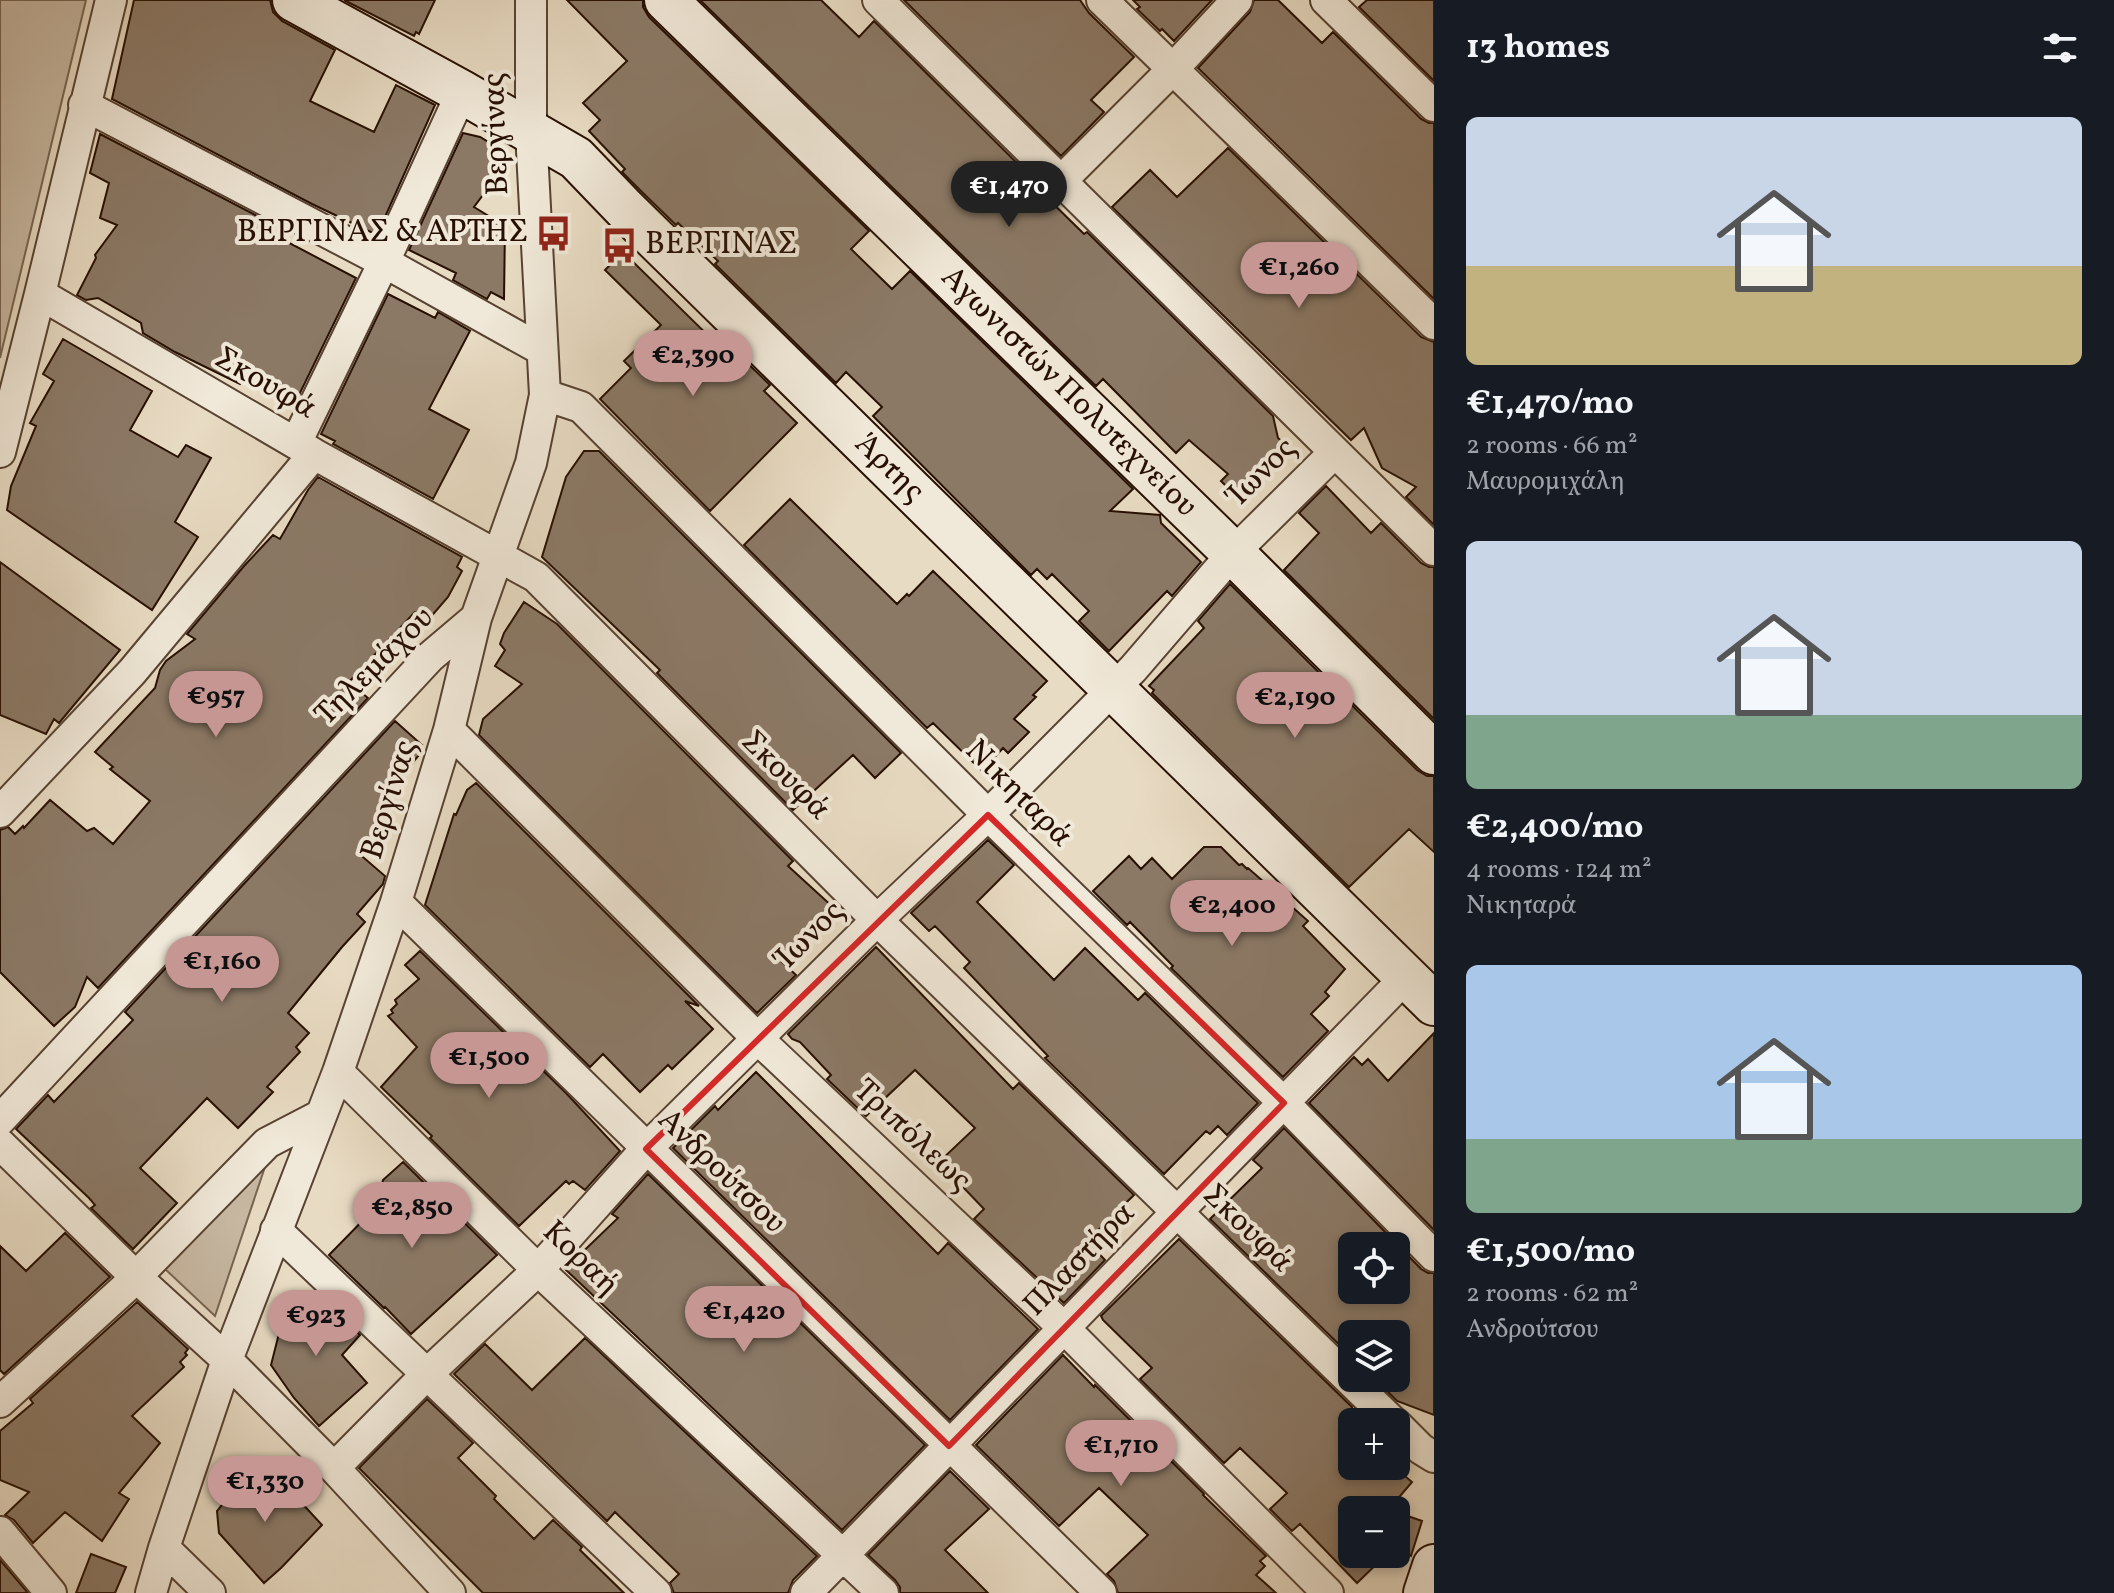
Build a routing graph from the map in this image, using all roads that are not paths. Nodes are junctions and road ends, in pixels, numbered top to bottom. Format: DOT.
graph roads {
  1 [pos="111,0"];
  2 [pos="294,0"];
  3 [pos="531,0"];
  4 [pos="666,0"];
  5 [pos="878,0"];
  6 [pos="1102,0"];
  7 [pos="1237,0"];
  8 [pos="1326,0"];
  9 [pos="1172,70"];
  10 [pos="462,92"];
  11 [pos="84,105"];
  12 [pos="1434,106"];
  13 [pos="531,132"];
  14 [pos="1061,181"];
  15 [pos="384,262"];
  16 [pos="40,294"];
  17 [pos="1434,324"];
  18 [pos="542,350"];
  19 [pos="545,395"];
  20 [pos="305,449"];
  21 [pos="0,452"];
  22 [pos="1335,452"];
  23 [pos="1434,550"];
  24 [pos="1233,553"];
  25 [pos="499,556"];
  26 [pos="476,618"];
  27 [pos="1114,688"];
  28 [pos="449,730"];
  29 [pos="1434,753"];
  30 [pos="0,812"];
  31 [pos="988,815"];
  32 [pos="396,902"];
  33 [pos="877,920"];
  34 [pos="1420,990"];
  35 [pos="757,1038"];
  36 [pos="338,1072"];
  37 [pos="1284,1103"];
  38 [pos="319,1116"];
  39 [pos="0,1120"];
  40 [pos="0,1144"];
  41 [pos="646,1149"];
  42 [pos="1177,1212"];
  43 [pos="276,1230"];
  44 [pos="1434,1256"];
  45 [pos="538,1270"];
  46 [pos="136,1277"];
  47 [pos="1064,1328"];
  48 [pos="227,1360"];
  49 [pos="427,1374"];
  50 [pos="0,1402"];
  51 [pos="1380,1408"];
  52 [pos="1410,1438"];
  53 [pos="949,1446"];
  54 [pos="1434,1457"];
  55 [pos="334,1468"];
  56 [pos="0,1532"];
  57 [pos="164,1548"];
  58 [pos="843,1555"];
  59 [pos="1434,1566"];
  60 [pos="51,1593"];
  61 [pos="151,1593"];
  62 [pos="210,1593"];
  63 [pos="450,1593"];
  64 [pos="656,1593"];
  65 [pos="806,1593"];
  66 [pos="883,1593"];
  67 [pos="1101,1593"];
  68 [pos="1328,1593"];
  69 [pos="1425,1593"];
  1 -- 11 [label="street"];
  2 -- 10 [label="street, Άρτης"];
  3 -- 13 [label="street, Βεργίνας"];
  4 -- 24 [label="street, Αγωνιστών Πολυτεχνείου"];
  5 -- 14 [label="street"];
  6 -- 9 [label="street"];
  7 -- 9 [label="street"];
  8 -- 12 [label="street"];
  9 -- 14 [label="street"];
  9 -- 17 [label="street"];
  10 -- 13 [label="street, Άρτης"];
  10 -- 15 [label="street"];
  11 -- 15 [label="street"];
  11 -- 16 [label="street"];
  13 -- 18 [label="street, Βεργίνας"];
  13 -- 27 [label="street, Άρτης"];
  14 -- 22 [label="street"];
  15 -- 18 [label="street"];
  15 -- 20 [label="street"];
  16 -- 20 [label="street, Σκουφά"];
  16 -- 21 [label="street"];
  18 -- 19 [label="street, Βεργίνας"];
  19 -- 25 [label="street, Βεργίνας"];
  19 -- 31 [label="street, Νικηταρά"];
  20 -- 25 [label="street, Σκουφά"];
  20 -- 30 [label="street"];
  22 -- 23 [label="street"];
  22 -- 24 [label="street, Ίωνος"];
  24 -- 27 [label="street, Ίωνος"];
  24 -- 29 [label="street, Αγωνιστών Πολυτεχνείου"];
  25 -- 26 [label="street, Βεργίνας"];
  25 -- 33 [label="street, Σκουφά"];
  26 -- 28 [label="street, Βεργίνας"];
  26 -- 39 [label="street, Τηλεμάχου"];
  27 -- 31 [label="street, Ίωνος"];
  27 -- 34 [label="street, Άρτης"];
  28 -- 32 [label="street, Βεργίνας"];
  28 -- 35 [label="street, Τριπόλεως"];
  31 -- 33 [label="street, Ίωνος"];
  31 -- 37 [label="street, Νικηταρά"];
  32 -- 36 [label="street, Βεργίνας"];
  32 -- 41 [label="street, Ανδρούτσου"];
  33 -- 35 [label="street, Ίωνος"];
  33 -- 42 [label="street, Σκουφά"];
  34 -- 37 [label="street, Πλαστήρα"];
  35 -- 41 [label="street, Ίωνος"];
  35 -- 47 [label="street, Τριπόλεως"];
  36 -- 38 [label="street, Βεργίνας"];
  36 -- 45 [label="street, Κοραή"];
  37 -- 42 [label="street, Πλαστήρα"];
  37 -- 44 [label="street, Νικηταρά"];
  38 -- 43 [label="street, Βεργίνας"];
  38 -- 46 [label="street"];
  40 -- 46 [label="street"];
  41 -- 45 [label="street, Ίωνος"];
  41 -- 53 [label="street, Ανδρούτσου"];
  42 -- 47 [label="street, Πλαστήρα"];
  42 -- 51 [label="street, Σκουφά"];
  43 -- 48 [label="street, Βεργίνας"];
  43 -- 49 [label="street"];
  45 -- 49 [label="street, Ίωνος"];
  45 -- 58 [label="street, Κοραή"];
  46 -- 48 [label="street"];
  46 -- 50 [label="street"];
  47 -- 53 [label="street, Πλαστήρα"];
  47 -- 68 [label="street, Τριπόλεως"];
  48 -- 55 [label="street"];
  48 -- 57 [label="street, Βεργίνας"];
  49 -- 55 [label="street, Ίωνος"];
  49 -- 64 [label="street"];
  52 -- 54 [label="street, Σκουφά"];
  53 -- 58 [label="street, Πλαστήρα"];
  53 -- 67 [label="street, Ανδρούτσου"];
  55 -- 63 [label="street"];
  56 -- 60 [label="street"];
  57 -- 61 [label="street, Βεργίνας"];
  57 -- 62 [label="street"];
  58 -- 65 [label="street, Πλαστήρα"];
  58 -- 66 [label="street, Κοραή"];
  59 -- 69 [label="street"];
}
